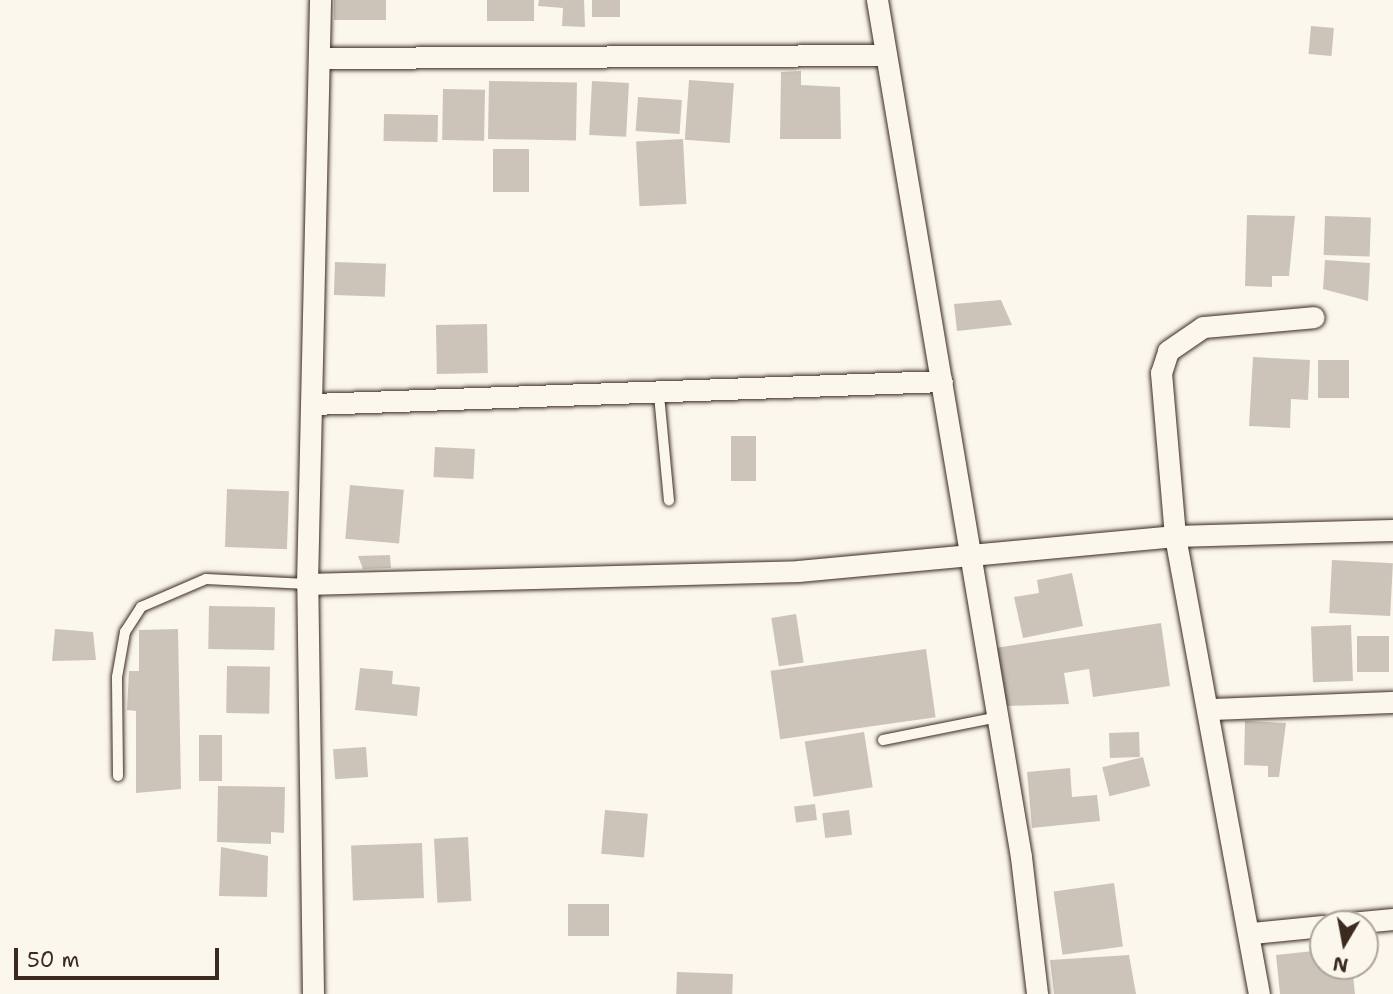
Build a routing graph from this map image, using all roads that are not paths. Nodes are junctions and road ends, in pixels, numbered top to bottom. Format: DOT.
graph roads {
  1 [pos="320,0"];
  2 [pos="877,0"];
  3 [pos="886,55"];
  4 [pos="321,58"];
  5 [pos="1314,317"];
  6 [pos="942,381"];
  7 [pos="659,395"];
  8 [pos="313,404"];
  9 [pos="669,501"];
  10 [pos="1393,530"];
  11 [pos="1175,536"];
  12 [pos="973,559"];
  13 [pos="307,584"];
  14 [pos="1393,702"];
  15 [pos="1210,709"];
  16 [pos="998,717"];
  17 [pos="883,740"];
  18 [pos="118,776"];
  19 [pos="1309,927"];
  20 [pos="1252,933"];
  21 [pos="313,994"];
  22 [pos="1037,994"];
  23 [pos="1259,994"];
  1 -- 4 [label="street"];
  2 -- 3 [label="street"];
  3 -- 4 [label="street"];
  3 -- 6 [label="street"];
  4 -- 8 [label="street"];
  5 -- 11 [label="street"];
  6 -- 7 [label="street"];
  6 -- 12 [label="street"];
  7 -- 8 [label="street"];
  7 -- 9 [label="lane"];
  8 -- 13 [label="street"];
  10 -- 11 [label="street"];
  11 -- 12 [label="street"];
  11 -- 15 [label="street"];
  12 -- 13 [label="street"];
  12 -- 16 [label="street"];
  13 -- 18 [label="lane"];
  13 -- 21 [label="street"];
  14 -- 15 [label="street"];
  15 -- 20 [label="street"];
  16 -- 17 [label="lane"];
  16 -- 22 [label="street"];
  19 -- 20 [label="street"];
  20 -- 23 [label="street"];
}
